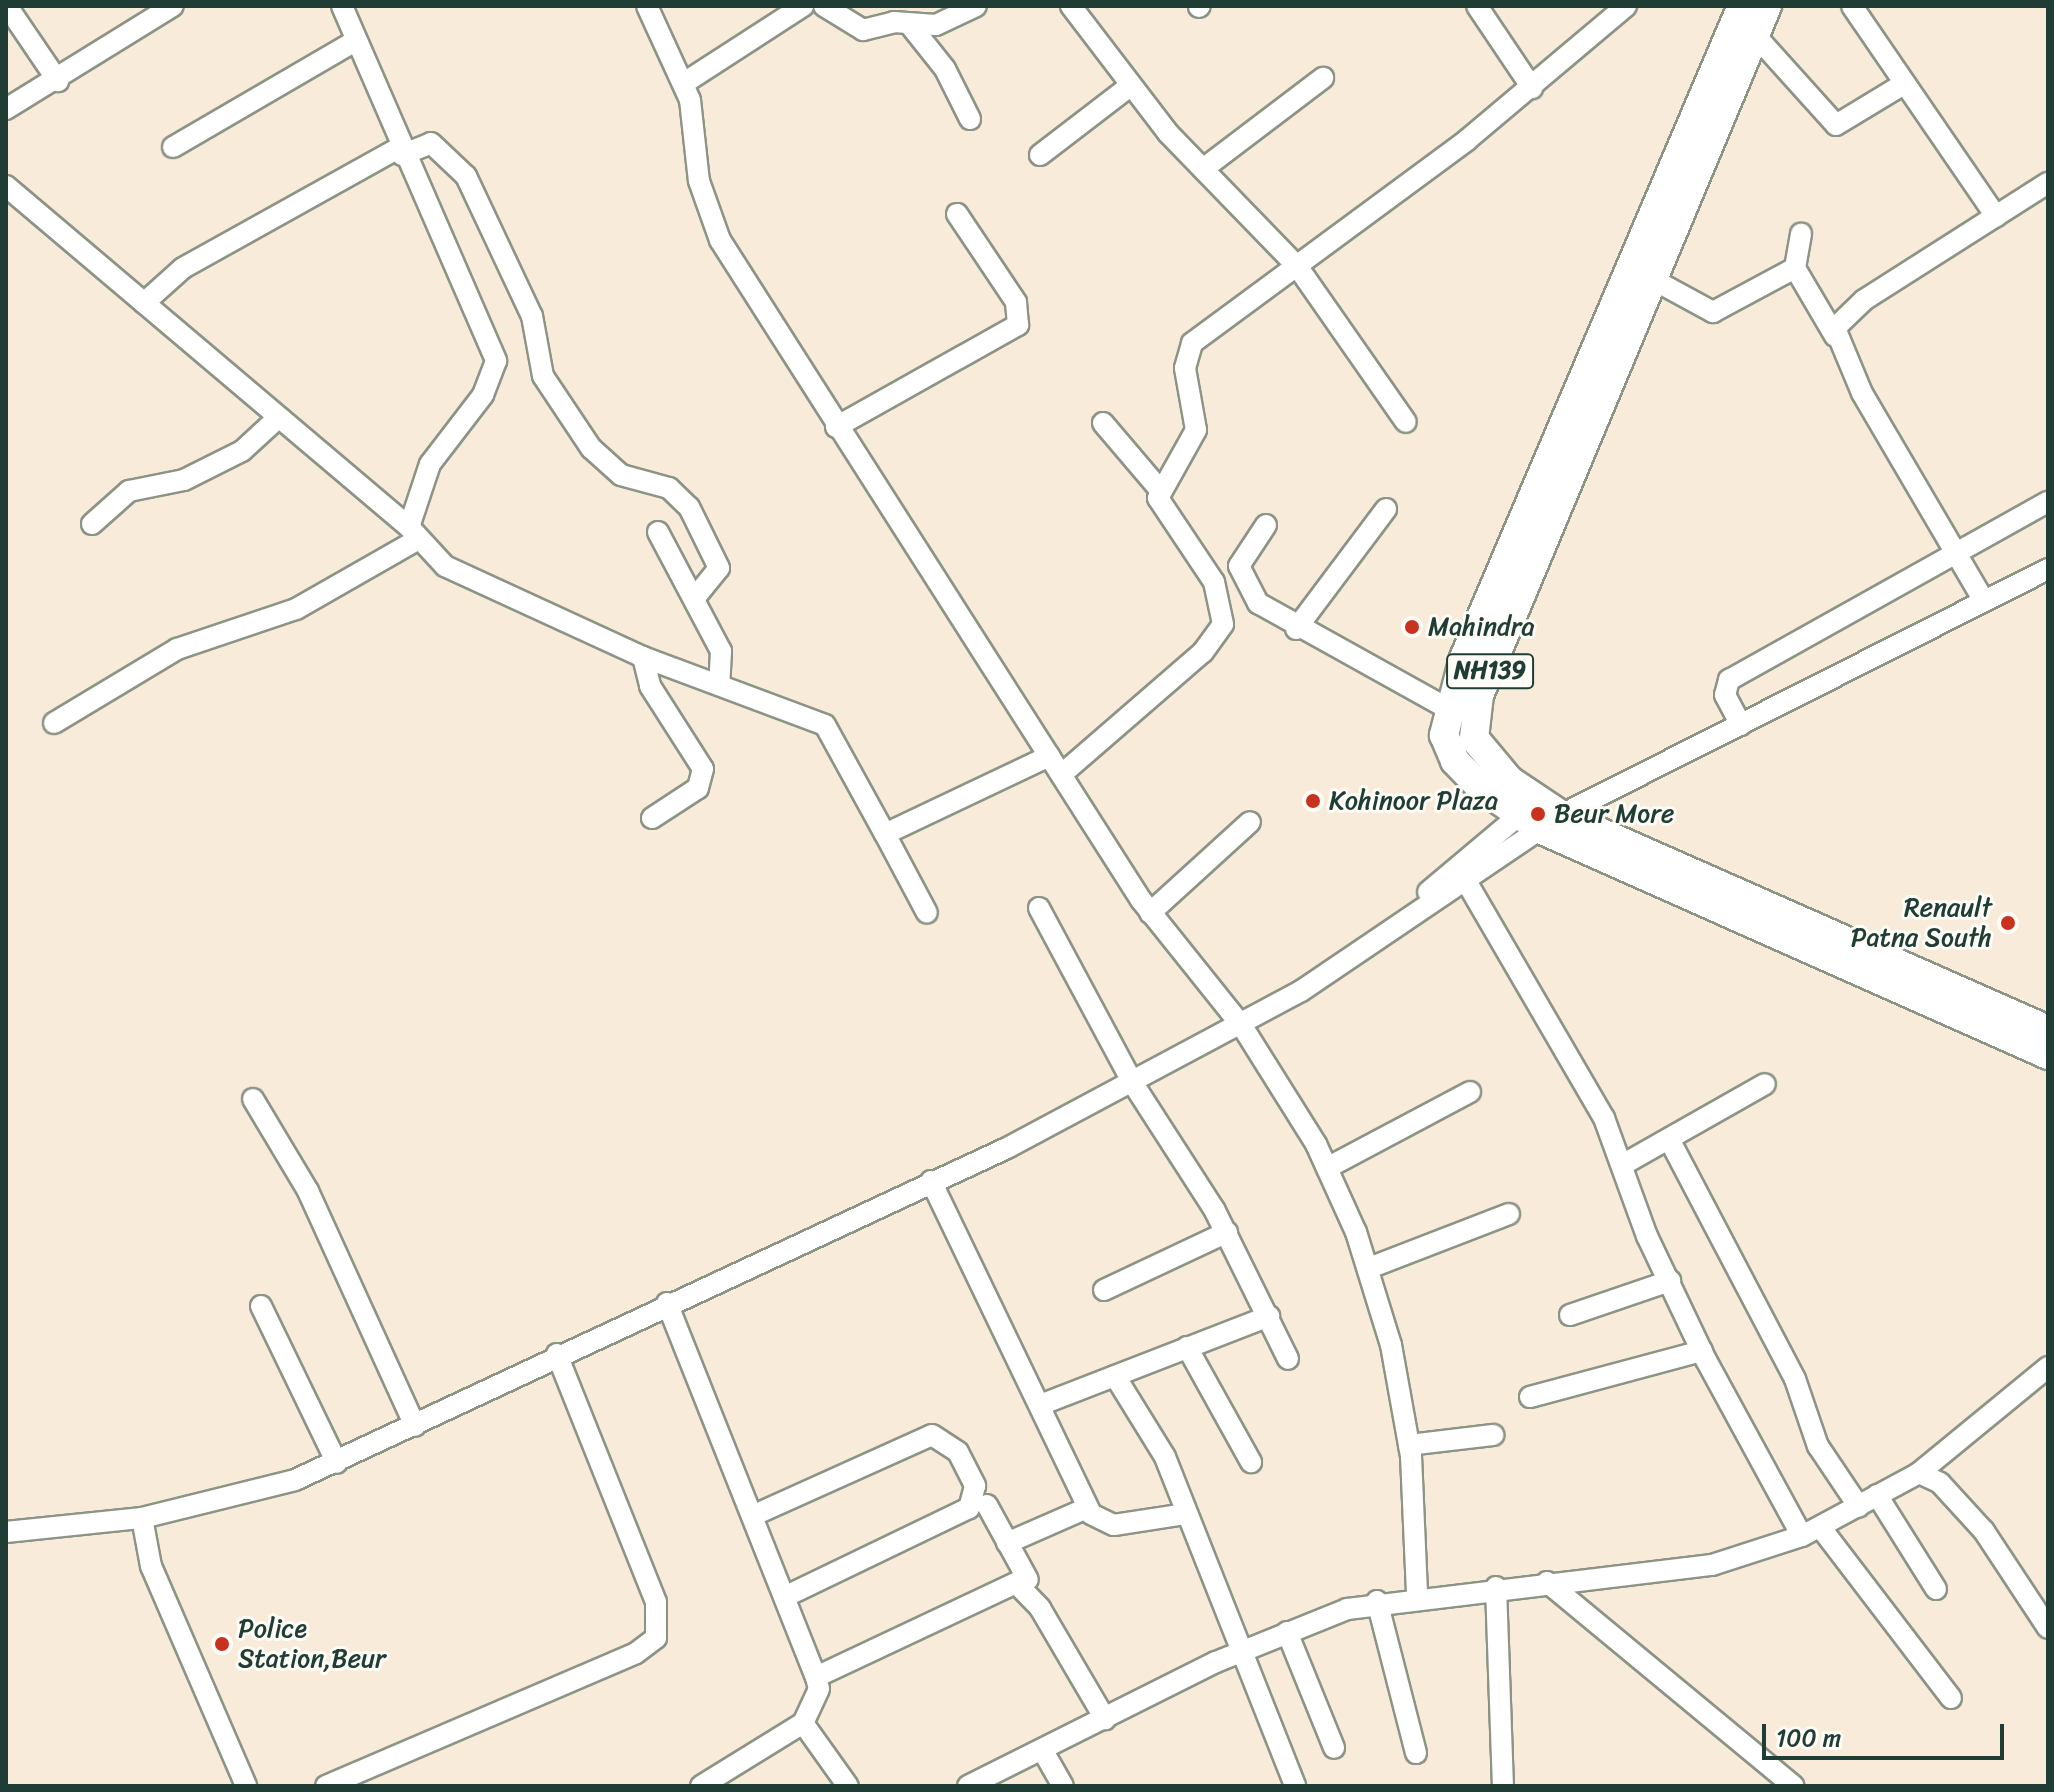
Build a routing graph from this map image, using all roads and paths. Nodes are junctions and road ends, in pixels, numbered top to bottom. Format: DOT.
graph roads {
  1 [pos="173,6"];
  2 [pos="342,6"];
  3 [pos="647,6"];
  4 [pos="803,6"];
  5 [pos="824,6"];
  6 [pos="976,6"];
  7 [pos="1071,6"];
  8 [pos="1477,6"];
  9 [pos="1626,6"];
  10 [pos="1742,6"];
  11 [pos="1767,6"];
  12 [pos="1852,6"];
  13 [pos="8,7"];
  14 [pos="780,13"];
  15 [pos="910,25"];
  16 [pos="1755,35"];
  17 [pos="355,41"];
  18 [pos="1323,78"];
  19 [pos="58,81"];
  20 [pos="684,83"];
  21 [pos="1902,85"];
  22 [pos="1130,86"];
  23 [pos="1532,88"];
  24 [pos="6,109"];
  25 [pos="970,119"];
  26 [pos="173,147"];
  27 [pos="400,152"];
  28 [pos="1040,155"];
  29 [pos="1203,169"];
  30 [pos="2048,183"];
  31 [pos="6,186"];
  32 [pos="957,214"];
  33 [pos="1996,216"];
  34 [pos="1801,234"];
  35 [pos="1297,266"];
  36 [pos="1795,268"];
  37 [pos="1643,274"];
  38 [pos="144,303"];
  39 [pos="1835,336"];
  40 [pos="279,417"];
  41 [pos="1406,422"];
  42 [pos="1103,423"];
  43 [pos="836,427"];
  44 [pos="1160,490"];
  45 [pos="2048,502"];
  46 [pos="1386,509"];
  47 [pos="92,524"];
  48 [pos="1266,525"];
  49 [pos="658,532"];
  50 [pos="413,534"];
  51 [pos="1959,553"];
  52 [pos="2048,569"];
  53 [pos="695,598"];
  54 [pos="1984,601"];
  55 [pos="1296,629"];
  56 [pos="643,657"];
  57 [pos="719,685"];
  58 [pos="1447,708"];
  59 [pos="54,723"];
  60 [pos="1741,725"];
  61 [pos="1049,756"];
  62 [pos="1062,774"];
  63 [pos="1540,815"];
  64 [pos="652,818"];
  65 [pos="1250,822"];
  66 [pos="885,834"];
  67 [pos="1466,881"];
  68 [pos="1039,908"];
  69 [pos="927,913"];
  70 [pos="1150,913"];
  71 [pos="1867,962"];
  72 [pos="1239,1022"];
  73 [pos="2048,1030"];
  74 [pos="2048,1055"];
  75 [pos="1132,1081"];
  76 [pos="1765,1084"];
  77 [pos="1470,1092"];
  78 [pos="253,1099"];
  79 [pos="1669,1139"];
  80 [pos="1622,1165"];
  81 [pos="1327,1168"];
  82 [pos="931,1181"];
  83 [pos="1509,1214"];
  84 [pos="1227,1232"];
  85 [pos="1369,1268"];
  86 [pos="1670,1281"];
  87 [pos="1104,1290"];
  88 [pos="667,1303"];
  89 [pos="261,1306"];
  90 [pos="1570,1315"];
  91 [pos="1269,1316"];
  92 [pos="1187,1347"];
  93 [pos="1702,1351"];
  94 [pos="557,1354"];
  95 [pos="1288,1359"];
  96 [pos="2048,1367"];
  97 [pos="1115,1376"];
  98 [pos="1530,1397"];
  99 [pos="1040,1405"];
  100 [pos="415,1426"];
  101 [pos="1493,1435"];
  102 [pos="1409,1445"];
  103 [pos="1251,1462"];
  104 [pos="337,1463"];
  105 [pos="1919,1473"];
  106 [pos="1877,1495"];
  107 [pos="987,1505"];
  108 [pos="1859,1507"];
  109 [pos="1087,1508"];
  110 [pos="1186,1514"];
  111 [pos="752,1516"];
  112 [pos="142,1518"];
  113 [pos="6,1532"];
  114 [pos="1812,1532"];
  115 [pos="1007,1543"];
  116 [pos="1028,1580"];
  117 [pos="1547,1582"];
  118 [pos="1496,1587"];
  119 [pos="1936,1589"];
  120 [pos="1417,1595"];
  121 [pos="784,1597"];
  122 [pos="1377,1601"];
  123 [pos="2048,1628"];
  124 [pos="1287,1632"];
  125 [pos="1239,1652"];
  126 [pos="816,1677"];
  127 [pos="1951,1698"];
  128 [pos="1105,1719"];
  129 [pos="803,1723"];
  130 [pos="1334,1748"];
  131 [pos="1043,1751"];
  132 [pos="1416,1753"];
  133 [pos="245,1786"];
  134 [pos="326,1786"];
  135 [pos="701,1786"];
  136 [pos="848,1786"];
  137 [pos="968,1786"];
  138 [pos="1063,1786"];
  139 [pos="1295,1786"];
  140 [pos="1503,1786"];
  141 [pos="1794,1786"];
  1 -- 19 [label="street"];
  2 -- 17 [label="street"];
  3 -- 20 [label="street"];
  4 -- 14 [label="street"];
  5 -- 15 [label="street"];
  6 -- 15 [label="street"];
  7 -- 22 [label="street"];
  8 -- 23 [label="street"];
  9 -- 23 [label="street"];
  10 -- 37 [label="highway, NH139"];
  11 -- 16 [label="highway, NH139"];
  12 -- 21 [label="street"];
  13 -- 19 [label="street"];
  14 -- 20 [label="street"];
  15 -- 25 [label="street"];
  16 -- 21 [label="street"];
  16 -- 37 [label="highway, NH139"];
  17 -- 26 [label="street"];
  17 -- 27 [label="street"];
  18 -- 29 [label="street"];
  19 -- 24 [label="street"];
  20 -- 43 [label="street"];
  21 -- 33 [label="street"];
  22 -- 28 [label="street"];
  22 -- 29 [label="street"];
  23 -- 35 [label="street"];
  27 -- 38 [label="street"];
  27 -- 50 [label="street"];
  27 -- 53 [label="street"];
  29 -- 35 [label="street"];
  30 -- 33 [label="street"];
  31 -- 38 [label="street"];
  32 -- 43 [label="street"];
  33 -- 39 [label="street"];
  34 -- 36 [label="street"];
  35 -- 41 [label="street"];
  35 -- 44 [label="street"];
  36 -- 37 [label="street"];
  36 -- 39 [label="street"];
  37 -- 58 [label="highway, NH139"];
  37 -- 63 [label="highway, NH139"];
  38 -- 40 [label="street"];
  39 -- 51 [label="street"];
  40 -- 47 [label="street"];
  40 -- 50 [label="street"];
  42 -- 44 [label="street"];
  43 -- 61 [label="street"];
  44 -- 62 [label="street"];
  45 -- 51 [label="street"];
  46 -- 55 [label="street"];
  48 -- 55 [label="street"];
  49 -- 53 [label="street"];
  50 -- 56 [label="street"];
  50 -- 59 [label="street"];
  51 -- 54 [label="street"];
  51 -- 60 [label="street"];
  52 -- 54 [label="street"];
  53 -- 57 [label="street"];
  54 -- 60 [label="street"];
  55 -- 58 [label="street"];
  56 -- 57 [label="street"];
  56 -- 64 [label="street"];
  57 -- 66 [label="street"];
  58 -- 63 [label="highway, NH139"];
  60 -- 63 [label="street"];
  61 -- 62 [label="street"];
  61 -- 66 [label="street"];
  62 -- 70 [label="street"];
  63 -- 67 [label="street"];
  63 -- 71 [label="highway, NH139"];
  63 -- 72 [label="street"];
  65 -- 70 [label="street"];
  66 -- 69 [label="street"];
  67 -- 72 [label="street"];
  67 -- 80 [label="street"];
  68 -- 75 [label="street"];
  70 -- 72 [label="street"];
  71 -- 73 [label="highway, NH139"];
  71 -- 74 [label="highway, NH139"];
  72 -- 75 [label="street"];
  72 -- 81 [label="street"];
  75 -- 82 [label="street"];
  75 -- 84 [label="street"];
  76 -- 79 [label="street"];
  77 -- 81 [label="street"];
  78 -- 100 [label="street"];
  79 -- 80 [label="street"];
  79 -- 108 [label="street"];
  80 -- 86 [label="street"];
  81 -- 85 [label="street"];
  82 -- 88 [label="street"];
  82 -- 99 [label="street"];
  83 -- 85 [label="street"];
  84 -- 87 [label="street"];
  84 -- 91 [label="street"];
  85 -- 102 [label="street"];
  86 -- 90 [label="street"];
  86 -- 93 [label="street"];
  88 -- 94 [label="street"];
  88 -- 111 [label="street"];
  89 -- 104 [label="street"];
  91 -- 92 [label="street"];
  91 -- 95 [label="street"];
  92 -- 97 [label="street"];
  92 -- 103 [label="street"];
  93 -- 98 [label="street"];
  93 -- 114 [label="street"];
  94 -- 100 [label="street"];
  94 -- 134 [label="street"];
  96 -- 105 [label="street"];
  97 -- 99 [label="street"];
  97 -- 110 [label="street"];
  99 -- 109 [label="street"];
  100 -- 104 [label="street"];
  101 -- 102 [label="street"];
  102 -- 120 [label="street"];
  104 -- 112 [label="street"];
  105 -- 106 [label="street"];
  105 -- 123 [label="street"];
  106 -- 108 [label="street"];
  106 -- 119 [label="street"];
  107 -- 115 [label="street"];
  108 -- 114 [label="street"];
  109 -- 110 [label="street"];
  109 -- 115 [label="street"];
  110 -- 125 [label="street"];
  111 -- 121 [label="street"];
  111 -- 121 [label="street"];
  112 -- 113 [label="street"];
  112 -- 133 [label="street"];
  114 -- 117 [label="street"];
  114 -- 127 [label="street"];
  115 -- 116 [label="street"];
  117 -- 118 [label="street"];
  117 -- 141 [label="street"];
  118 -- 120 [label="street"];
  118 -- 140 [label="street"];
  120 -- 122 [label="street"];
  121 -- 126 [label="street"];
  122 -- 124 [label="street"];
  122 -- 132 [label="street"];
  124 -- 125 [label="street"];
  124 -- 130 [label="street"];
  125 -- 128 [label="street"];
  125 -- 139 [label="street"];
  126 -- 128 [label="street"];
  126 -- 129 [label="street"];
  128 -- 131 [label="street"];
  129 -- 135 [label="street"];
  129 -- 136 [label="street"];
  131 -- 137 [label="street"];
  131 -- 138 [label="street"];
}
